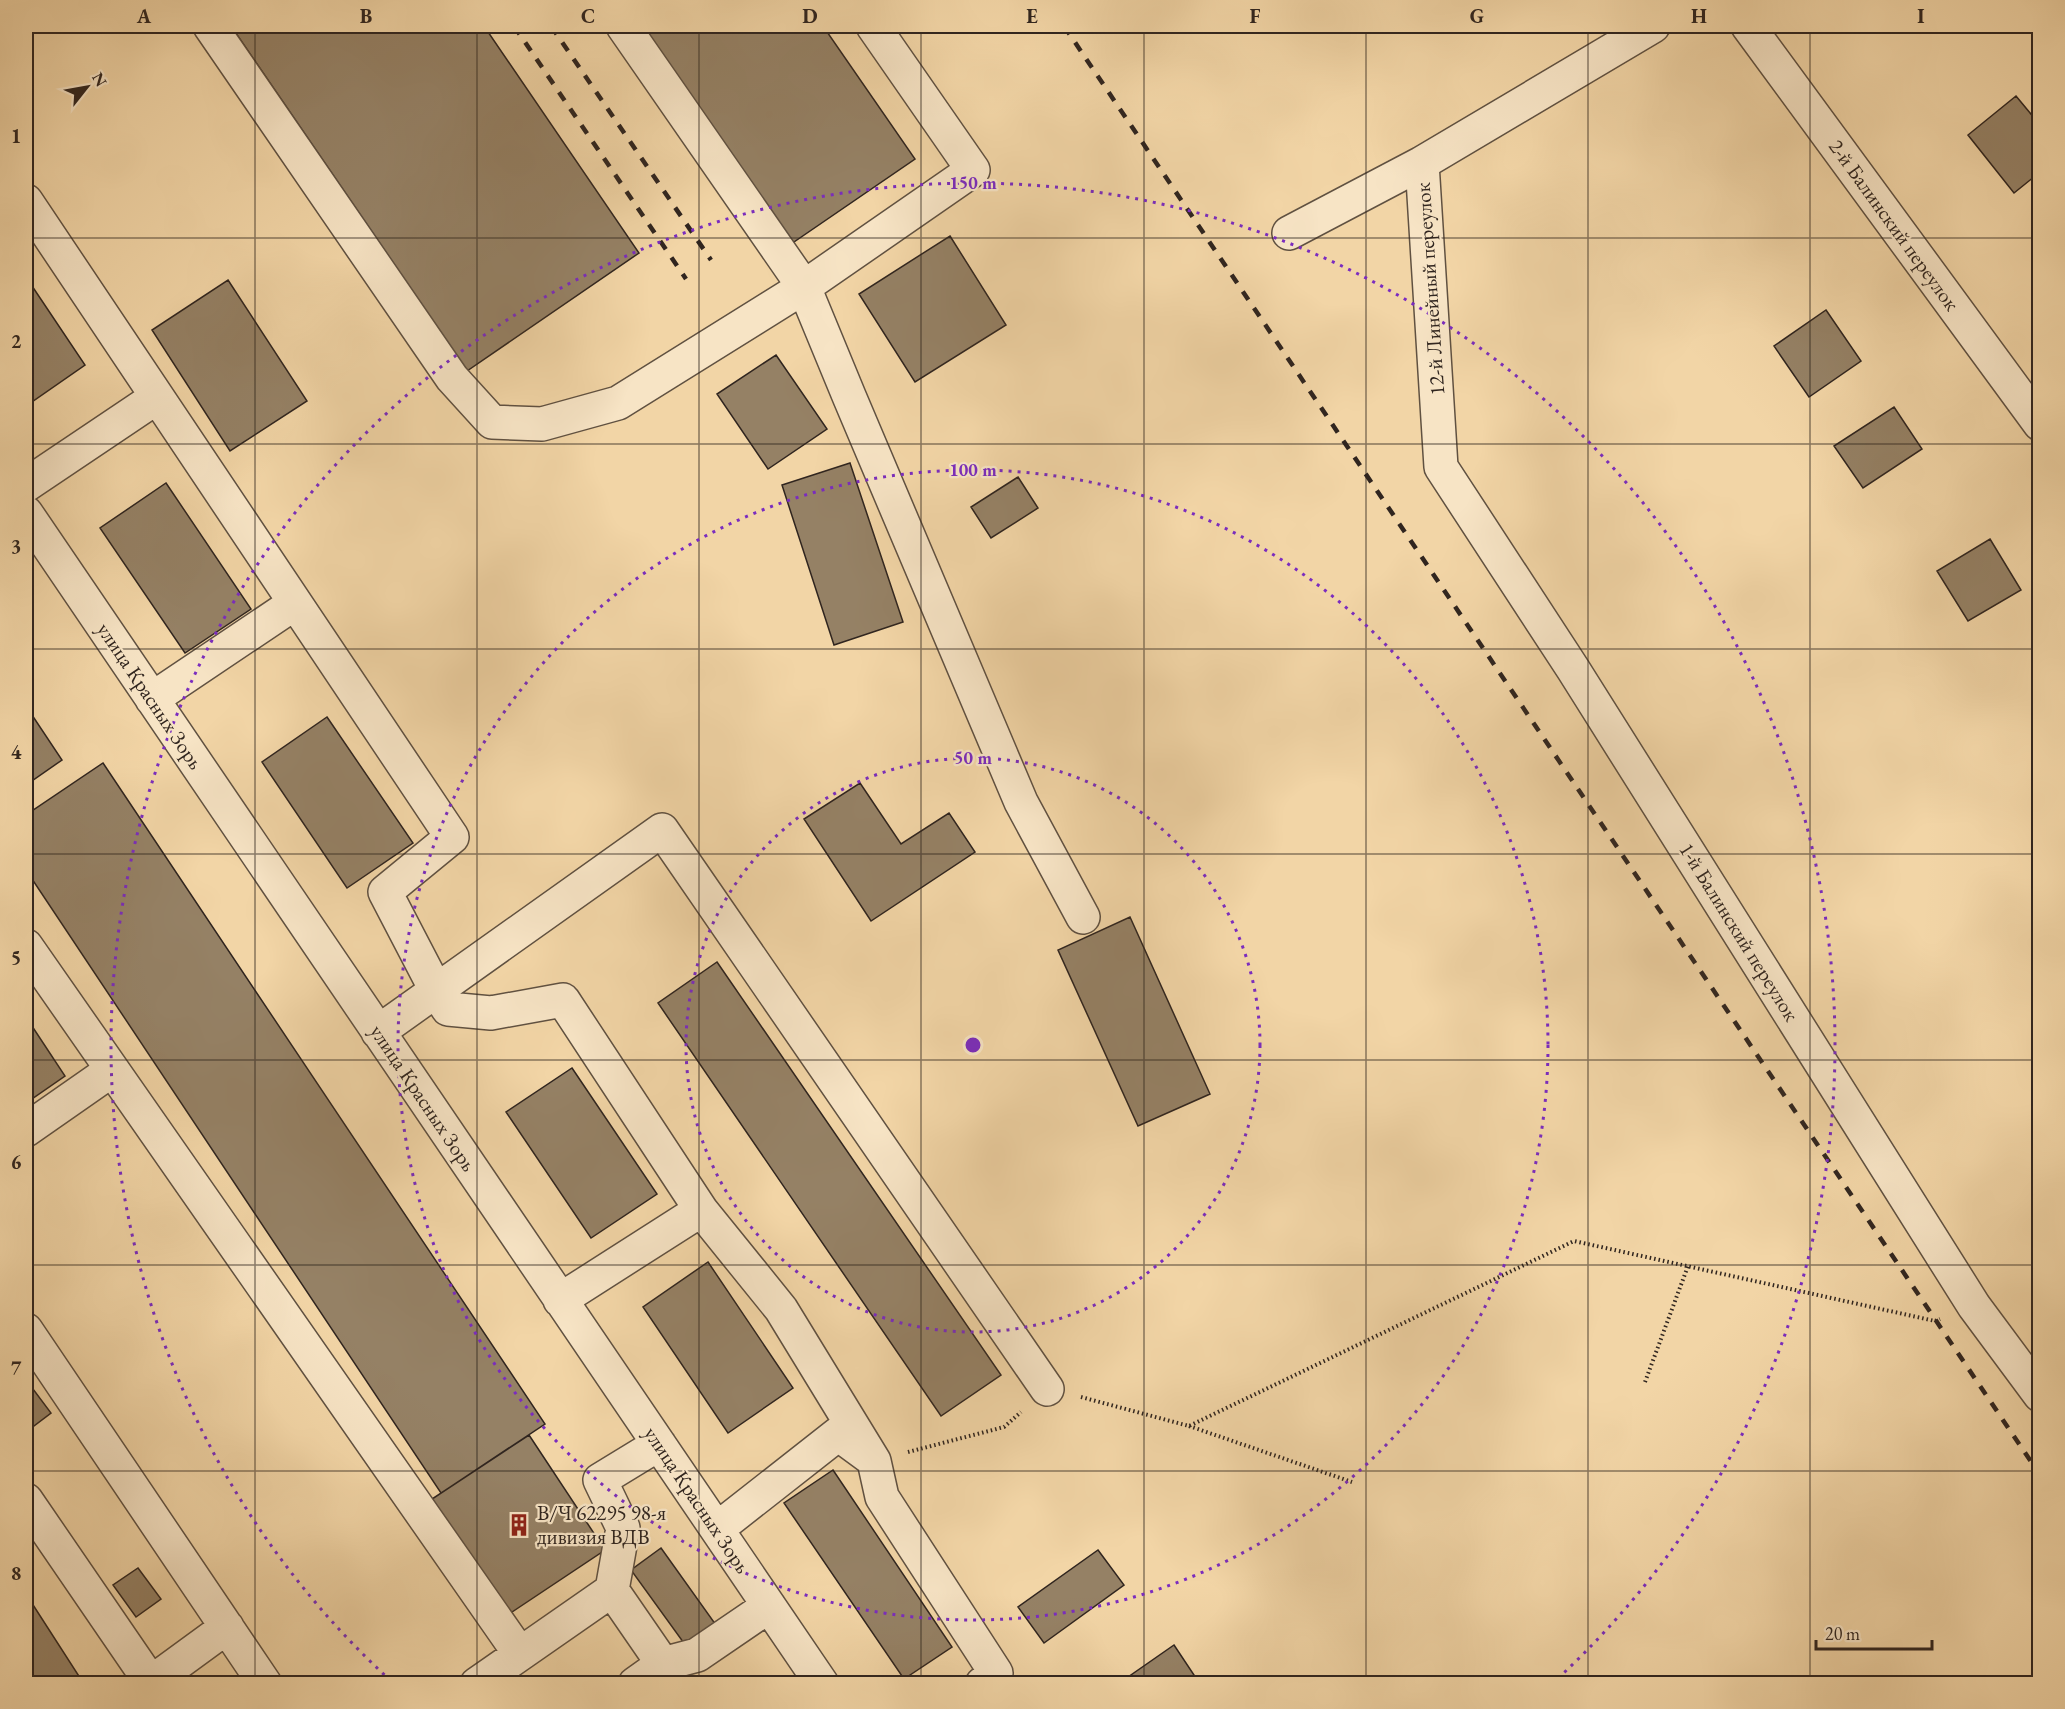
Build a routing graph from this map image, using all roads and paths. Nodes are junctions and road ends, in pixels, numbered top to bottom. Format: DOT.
graph roads {
  1 [pos="210,26"];
  2 [pos="623,26"];
  3 [pos="873,26"];
  4 [pos="1653,26"];
  5 [pos="1748,26"];
  6 [pos="1422,163"];
  7 [pos="26,201"];
  8 [pos="1289,233"];
  9 [pos="804,287"];
  10 [pos="156,397"];
  11 [pos="2040,424"];
  12 [pos="1441,466"];
  13 [pos="26,485"];
  14 [pos="26,513"];
  15 [pos="295,603"];
  16 [pos="152,699"];
  17 [pos="1083,917"];
  18 [pos="26,946"];
  19 [pos="436,990"];
  20 [pos="378,1032"];
  21 [pos="112,1070"];
  22 [pos="26,1130"];
  23 [pos="701,1210"];
  24 [pos="1688,1266"];
  25 [pos="560,1300"];
  26 [pos="1974,1306"];
  27 [pos="26,1330"];
  28 [pos="1645,1382"];
  29 [pos="1047,1389"];
  30 [pos="2040,1395"];
  31 [pos="1189,1426"];
  32 [pos="659,1444"];
  33 [pos="874,1461"];
  34 [pos="1352,1482"];
  35 [pos="26,1500"];
  36 [pos="717,1529"];
  37 [pos="612,1590"];
  38 [pos="769,1606"];
  39 [pos="227,1627"];
  40 [pos="520,1654"];
  41 [pos="663,1664"];
  42 [pos="150,1683"];
  43 [pos="266,1683"];
  44 [pos="477,1683"];
  45 [pos="635,1683"];
  46 [pos="822,1683"];
  47 [pos="982,1683"];
  1 -- 9 [label="street"];
  2 -- 9 [label="street"];
  3 -- 9 [label="street"];
  4 -- 6 [label="street, 12-й Линейный переулок"];
  5 -- 11 [label="street, 2-й Балинский переулок"];
  6 -- 8 [label="street"];
  6 -- 12 [label="street, 12-й Линейный переулок"];
  7 -- 10 [label="street"];
  9 -- 17 [label="street"];
  10 -- 13 [label="street"];
  10 -- 15 [label="street"];
  12 -- 26 [label="street, 1-й Балинский переулок"];
  14 -- 16 [label="street, улица Красных Зорь"];
  15 -- 16 [label="street"];
  15 -- 19 [label="street"];
  16 -- 20 [label="street, улица Красных Зорь"];
  18 -- 21 [label="street"];
  19 -- 20 [label="street"];
  19 -- 23 [label="street"];
  19 -- 29 [label="street"];
  20 -- 25 [label="street, улица Красных Зорь"];
  21 -- 22 [label="street"];
  21 -- 40 [label="street"];
  23 -- 25 [label="street"];
  23 -- 33 [label="street"];
  24 -- 26 [label="path"];
  24 -- 28 [label="path"];
  24 -- 31 [label="path"];
  25 -- 32 [label="street, улица Красных Зорь"];
  26 -- 30 [label="street, 1-й Балинский переулок"];
  27 -- 39 [label="street"];
  29 -- 31 [label="path"];
  29 -- 33 [label="path"];
  31 -- 34 [label="path"];
  32 -- 36 [label="street, улица Красных Зорь"];
  32 -- 37 [label="street"];
  33 -- 36 [label="street"];
  33 -- 47 [label="street"];
  35 -- 42 [label="street"];
  36 -- 38 [label="street, улица Красных Зорь"];
  37 -- 40 [label="street"];
  37 -- 41 [label="street"];
  38 -- 41 [label="street"];
  38 -- 46 [label="street, улица Красных Зорь"];
  39 -- 42 [label="street"];
  39 -- 43 [label="street"];
  40 -- 44 [label="street"];
  41 -- 45 [label="street"];
}
